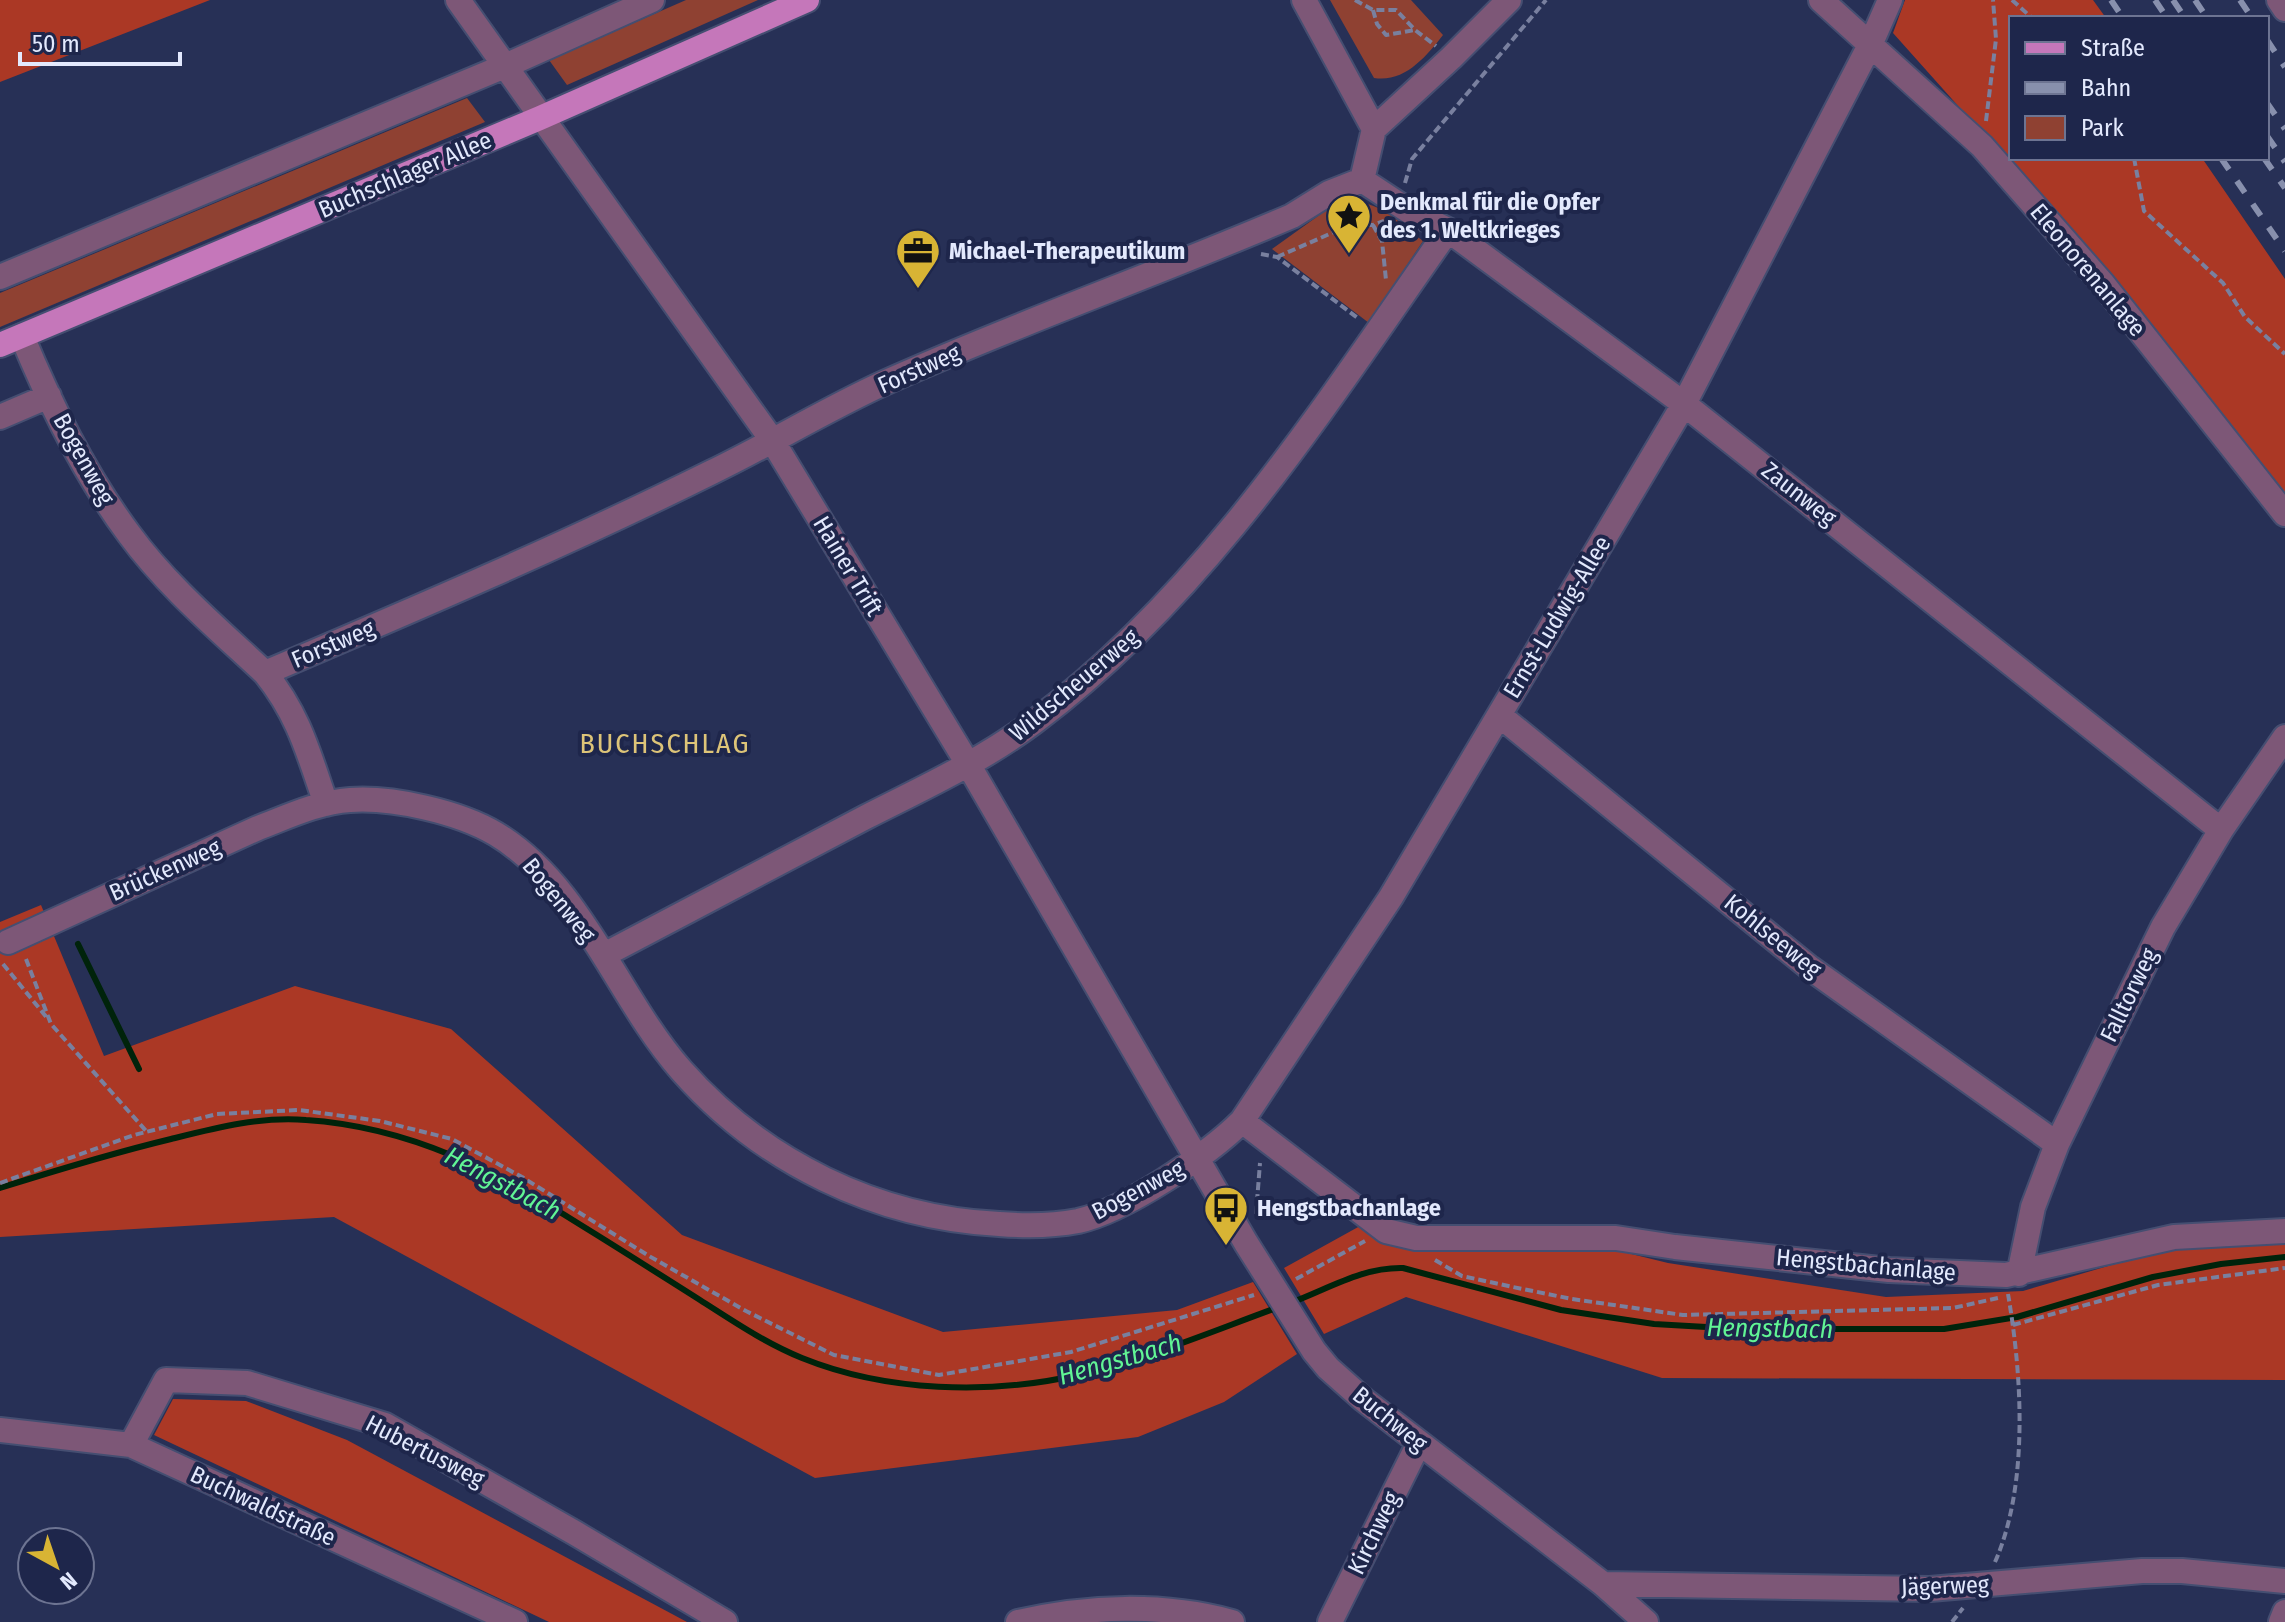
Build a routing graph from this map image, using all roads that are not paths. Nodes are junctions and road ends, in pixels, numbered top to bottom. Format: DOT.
graph roads {
  1 [pos="458,0"];
  2 [pos="652,0"];
  3 [pos="807,0"];
  4 [pos="1304,0"];
  5 [pos="1509,0"];
  6 [pos="1821,0"];
  7 [pos="1890,0"];
  8 [pos="2279,0"];
  9 [pos="2285,9"];
  10 [pos="1871,43"];
  11 [pos="505,66"];
  12 [pos="540,118"];
  13 [pos="1374,129"];
  14 [pos="1362,180"];
  15 [pos="1448,230"];
  16 [pos="0,277"];
  17 [pos="11,341"];
  18 [pos="49,396"];
  19 [pos="1684,404"];
  20 [pos="0,417"];
  21 [pos="772,440"];
  22 [pos="2285,514"];
  23 [pos="265,673"];
  24 [pos="1499,715"];
  25 [pos="2285,737"];
  26 [pos="968,764"];
  27 [pos="326,804"];
  28 [pos="2221,830"];
  29 [pos="8,946"];
  30 [pos="604,955"];
  31 [pos="1242,1121"];
  32 [pos="2057,1144"];
  33 [pos="1196,1160"];
  34 [pos="2285,1231"];
  35 [pos="2019,1274"];
  36 [pos="0,1430"];
  37 [pos="1419,1443"];
  38 [pos="131,1445"];
  39 [pos="2285,1581"];
  40 [pos="1603,1584"];
  41 [pos="2285,1612"];
  42 [pos="515,1622"];
  43 [pos="725,1622"];
  44 [pos="1018,1622"];
  45 [pos="1232,1622"];
  46 [pos="1330,1622"];
  47 [pos="1646,1622"];
  48 [pos="2281,1622"];
  1 -- 11 [label="street, Hainer Trift"];
  2 -- 11 [label="street"];
  3 -- 12 [label="main road, Buchschlager Allee"];
  4 -- 13 [label="street"];
  5 -- 13 [label="street"];
  6 -- 10 [label="street, Eleonorenanlage"];
  7 -- 10 [label="street, Ernst-Ludwig-Allee"];
  8 -- 9 [label="street"];
  10 -- 19 [label="street, Ernst-Ludwig-Allee"];
  10 -- 22 [label="street, Eleonorenanlage"];
  11 -- 12 [label="street, Hainer Trift"];
  11 -- 16 [label="street"];
  12 -- 17 [label="main road, Buchschlager Allee"];
  12 -- 21 [label="street, Hainer Trift"];
  13 -- 14 [label="street"];
  14 -- 15 [label="street, Zaunweg"];
  14 -- 21 [label="street, Forstweg"];
  15 -- 19 [label="street, Zaunweg"];
  15 -- 26 [label="street, Wildscheuerweg"];
  17 -- 18 [label="street, Bogenweg"];
  18 -- 20 [label="street"];
  18 -- 23 [label="street, Bogenweg"];
  19 -- 24 [label="street, Ernst-Ludwig-Allee"];
  19 -- 28 [label="street, Zaunweg"];
  21 -- 23 [label="street, Forstweg"];
  21 -- 26 [label="street, Hainer Trift"];
  23 -- 27 [label="street, Bogenweg"];
  24 -- 31 [label="street, Ernst-Ludwig-Allee"];
  24 -- 32 [label="street, Kohlseeweg"];
  25 -- 28 [label="street, Falltorweg"];
  26 -- 30 [label="street, Wildscheuerweg"];
  26 -- 33 [label="street, Hainer Trift"];
  27 -- 29 [label="street, Brückenweg"];
  27 -- 30 [label="street, Bogenweg"];
  28 -- 32 [label="street, Falltorweg"];
  30 -- 33 [label="street, Bogenweg"];
  31 -- 33 [label="street, Ernst-Ludwig-Allee"];
  31 -- 35 [label="street, Hengstbachanlage"];
  32 -- 35 [label="street, Falltorweg"];
  33 -- 37 [label="street, Buchweg"];
  34 -- 35 [label="street, Hengstbachanlage"];
  36 -- 38 [label="street, Buchwaldstraße"];
  37 -- 40 [label="street, Buchweg"];
  37 -- 46 [label="street, Kirchweg"];
  38 -- 42 [label="street, Buchwaldstraße"];
  38 -- 43 [label="street, Hubertusweg"];
  39 -- 40 [label="street, Jägerweg"];
  40 -- 47 [label="street, Buchweg"];
  41 -- 48 [label="street"];
  44 -- 45 [label="street"];
}
